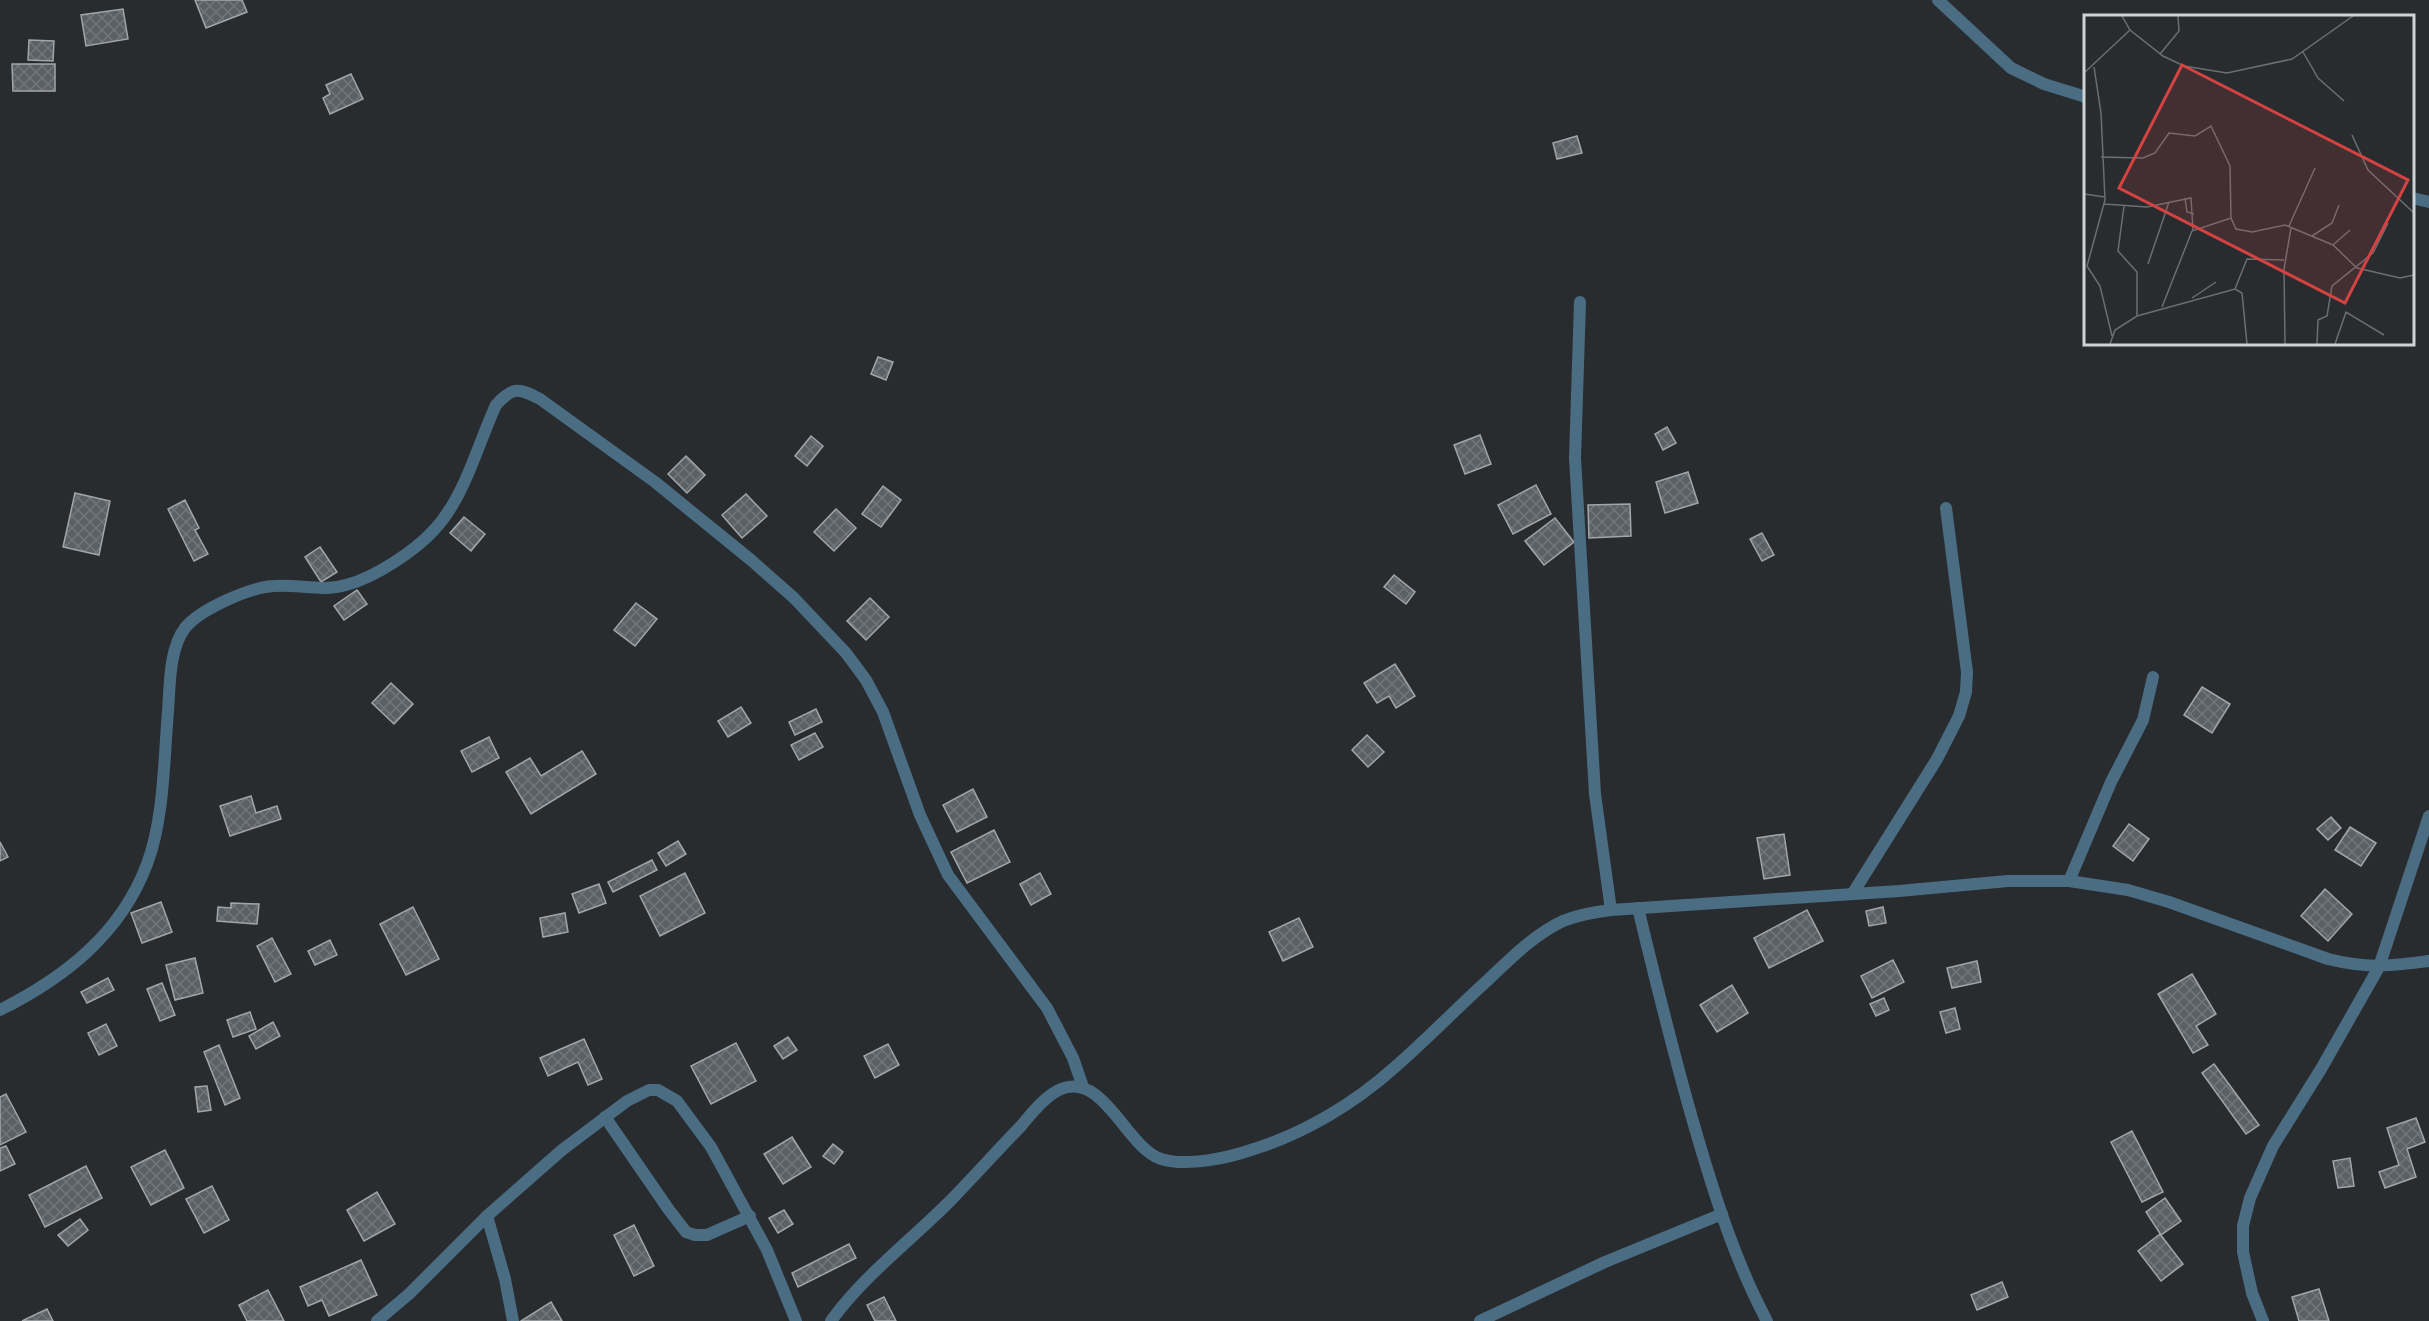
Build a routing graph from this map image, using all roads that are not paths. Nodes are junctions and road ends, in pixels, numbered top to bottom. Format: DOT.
graph roads {
  1 [pos="1938,0"];
  2 [pos="2084,97"];
  3 [pos="2414,198"];
  4 [pos="2429,202"];
  5 [pos="1580,302"];
  6 [pos="1946,508"];
  7 [pos="2153,677"];
  8 [pos="2429,816"];
  9 [pos="2069,881"];
  10 [pos="1854,893"];
  11 [pos="1638,908"];
  12 [pos="1611,910"];
  13 [pos="2429,961"];
  14 [pos="2379,968"];
  15 [pos="0,1010"];
  16 [pos="1083,1088"];
  17 [pos="605,1117"];
  18 [pos="1722,1214"];
  19 [pos="487,1216"];
  20 [pos="750,1216"];
  21 [pos="377,1321"];
  22 [pos="513,1321"];
  23 [pos="796,1321"];
  24 [pos="831,1321"];
  25 [pos="1480,1321"];
  26 [pos="1767,1321"];
  27 [pos="2263,1321"];
  1 -- 2 [label="street"];
  3 -- 4 [label="street"];
  5 -- 12 [label="street"];
  6 -- 10 [label="street"];
  7 -- 9 [label="street"];
  8 -- 14 [label="street"];
  9 -- 10 [label="street"];
  9 -- 14 [label="street"];
  10 -- 11 [label="street"];
  11 -- 12 [label="street"];
  11 -- 18 [label="street"];
  12 -- 16 [label="street"];
  13 -- 14 [label="street"];
  14 -- 27 [label="street"];
  15 -- 16 [label="street"];
  16 -- 24 [label="street"];
  17 -- 19 [label="street"];
  17 -- 20 [label="street"];
  17 -- 20 [label="street"];
  18 -- 25 [label="street"];
  18 -- 26 [label="street"];
  19 -- 21 [label="street"];
  19 -- 22 [label="street"];
  20 -- 23 [label="street"];
}
